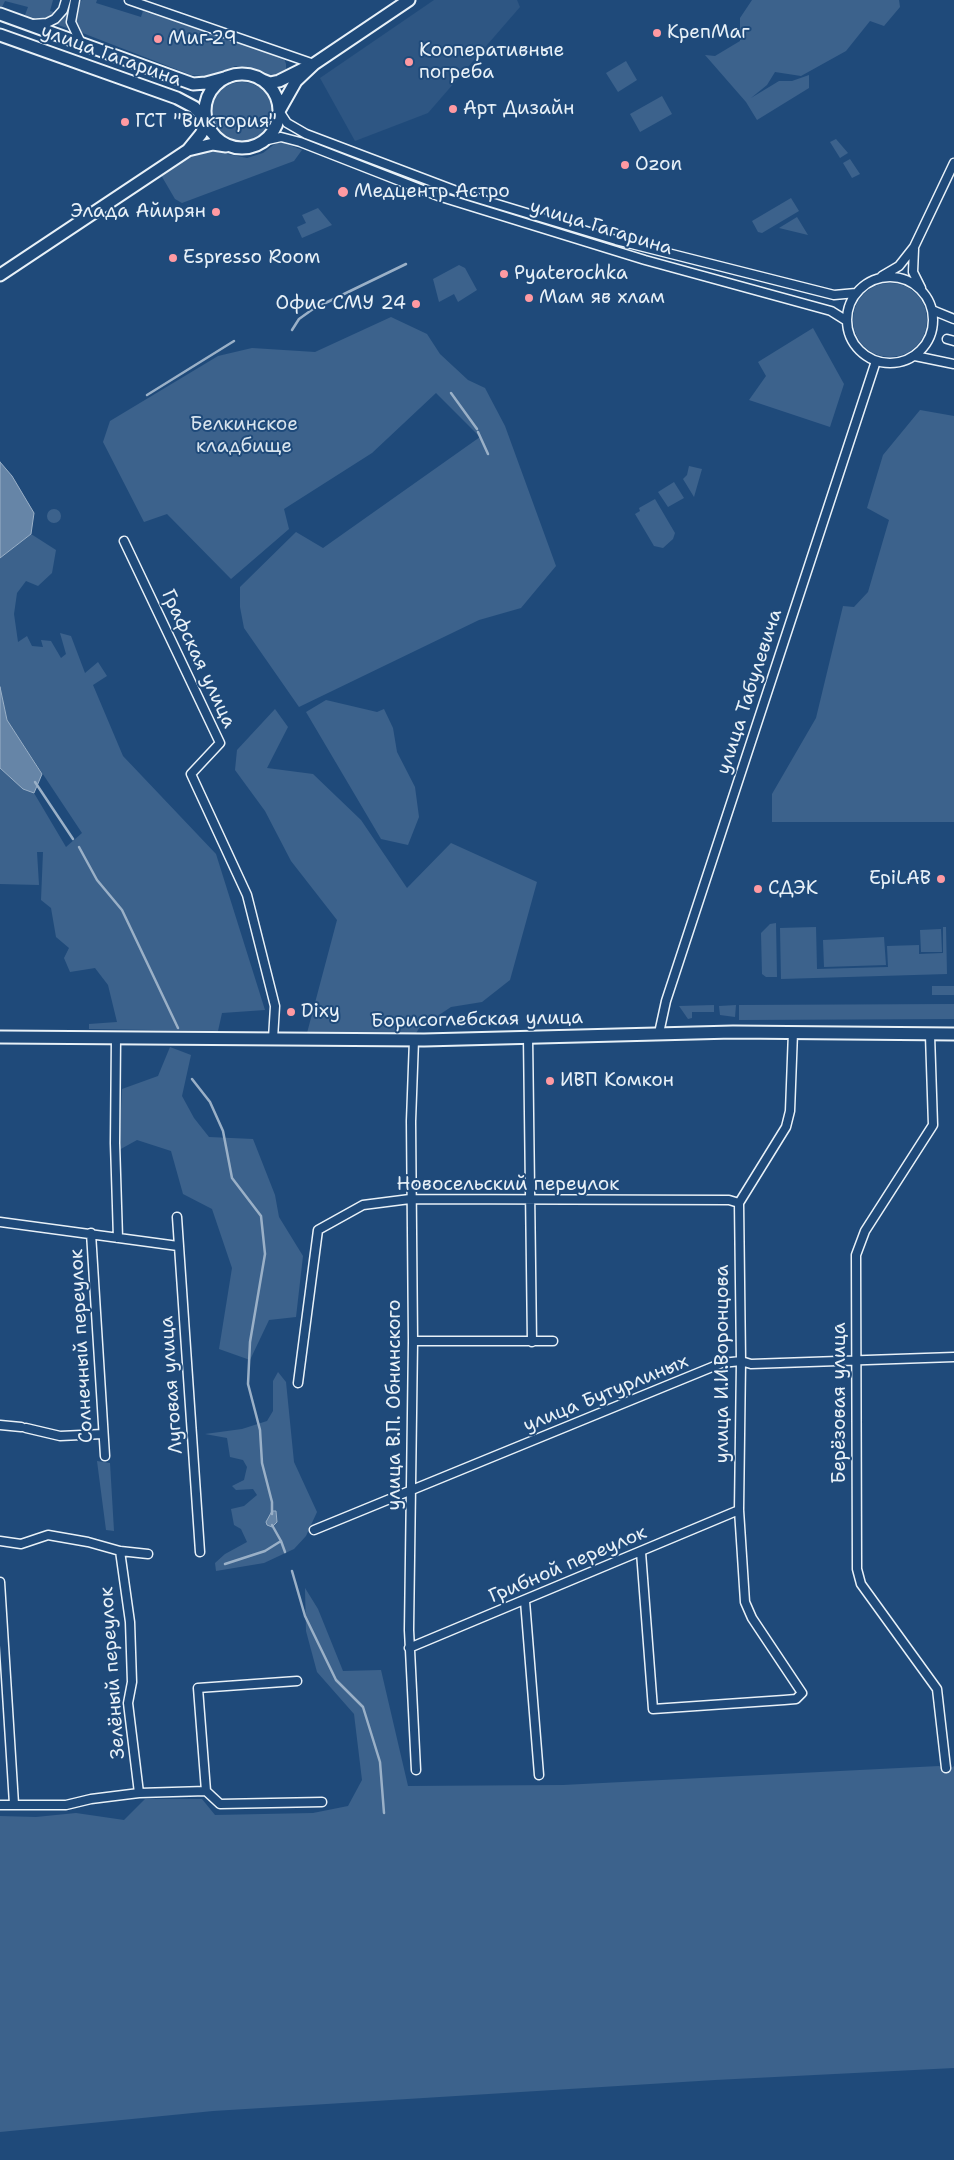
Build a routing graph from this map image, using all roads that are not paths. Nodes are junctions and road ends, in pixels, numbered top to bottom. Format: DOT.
graph roads {
  1 [pos="66,0"];
  2 [pos="75,0"];
  3 [pos="129,0"];
  4 [pos="409,0"];
  5 [pos="0,14"];
  6 [pos="31,24"];
  7 [pos="0,35"];
  8 [pos="80,41"];
  9 [pos="314,64"];
  10 [pos="228,77"];
  11 [pos="260,79"];
  12 [pos="279,111"];
  13 [pos="206,120"];
  14 [pos="263,141"];
  15 [pos="235,148"];
  16 [pos="188,150"];
  17 [pos="954,163"];
  18 [pos="914,247"];
  19 [pos="0,275"];
  20 [pos="878,278"];
  21 [pos="923,292"];
  22 [pos="856,293"];
  23 [pos="932,310"];
  24 [pos="954,319"];
  25 [pos="847,321"];
  26 [pos="914,356"];
  27 [pos="876,361"];
  28 [pos="954,364"];
  29 [pos="124,540"];
  30 [pos="793,1032"];
  31 [pos="659,1033"];
  32 [pos="954,1034"];
  33 [pos="930,1035"];
  34 [pos="0,1037"];
  35 [pos="528,1037"];
  36 [pos="116,1038"];
  37 [pos="274,1039"];
  38 [pos="414,1040"];
  39 [pos="410,1199"];
  40 [pos="530,1200"];
  41 [pos="739,1203"];
  42 [pos="177,1216"];
  43 [pos="0,1222"];
  44 [pos="92,1233"];
  45 [pos="118,1238"];
  46 [pos="178,1246"];
  47 [pos="413,1341"];
  48 [pos="553,1341"];
  49 [pos="532,1342"];
  50 [pos="954,1357"];
  51 [pos="741,1360"];
  52 [pos="856,1361"];
  53 [pos="298,1383"];
  54 [pos="0,1425"];
  55 [pos="103,1434"];
  56 [pos="105,1456"];
  57 [pos="412,1489"];
  58 [pos="739,1510"];
  59 [pos="314,1530"];
  60 [pos="0,1541"];
  61 [pos="120,1551"];
  62 [pos="200,1552"];
  63 [pos="641,1552"];
  64 [pos="148,1554"];
  65 [pos="0,1582"];
  66 [pos="525,1602"];
  67 [pos="409,1648"];
  68 [pos="298,1681"];
  69 [pos="946,1768"];
  70 [pos="416,1770"];
  71 [pos="539,1775"];
  72 [pos="206,1791"];
  73 [pos="139,1793"];
  74 [pos="322,1802"];
  75 [pos="14,1804"];
  76 [pos="0,1805"];
  1 -- 6 [label="street"];
  2 -- 8 [label="street"];
  3 -- 9 [label="street"];
  4 -- 9 [label="street"];
  5 -- 6 [label="street, улица Гагарина"];
  6 -- 8 [label="street, улица Гагарина"];
  7 -- 13 [label="street, улица Гагарина"];
  8 -- 10 [label="street, улица Гагарина"];
  9 -- 11 [label="street"];
  9 -- 12 [label="street"];
  10 -- 11 [label="street"];
  10 -- 13 [label="street"];
  11 -- 12 [label="street"];
  12 -- 14 [label="street"];
  12 -- 22 [label="street, улица Гагарина"];
  13 -- 15 [label="street"];
  13 -- 16 [label="street"];
  14 -- 15 [label="street"];
  14 -- 25 [label="street, улица Гагарина"];
  15 -- 16 [label="street"];
  16 -- 19 [label="street"];
  17 -- 18 [label="street"];
  18 -- 20 [label="street"];
  18 -- 21 [label="street"];
  20 -- 21 [label="street"];
  20 -- 22 [label="street"];
  21 -- 23 [label="street"];
  22 -- 25 [label="street"];
  23 -- 24 [label="street"];
  23 -- 26 [label="street"];
  25 -- 27 [label="street"];
  26 -- 27 [label="street"];
  26 -- 28 [label="street"];
  27 -- 31 [label="street, улица Табулевича"];
  29 -- 37 [label="street, Графская улица"];
  30 -- 31 [label="street, Борисоглебская улица"];
  30 -- 33 [label="street, Борисоглебская улица"];
  30 -- 41 [label="street"];
  31 -- 35 [label="street, Борисоглебская улица"];
  32 -- 33 [label="street, Борисоглебская улица"];
  33 -- 52 [label="street, Берёзовая улица"];
  34 -- 36 [label="street, Борисоглебская улица"];
  35 -- 38 [label="street, Борисоглебская улица"];
  35 -- 40 [label="street"];
  36 -- 37 [label="street, Борисоглебская улица"];
  36 -- 45 [label="street"];
  37 -- 38 [label="street, Борисоглебская улица"];
  38 -- 39 [label="street, улица В.П. Обнинского"];
  39 -- 40 [label="street, Новосельский переулок"];
  39 -- 47 [label="street, улица В.П. Обнинского"];
  39 -- 53 [label="street, Новосельский переулок"];
  40 -- 41 [label="street, Новосельский переулок"];
  40 -- 49 [label="street"];
  41 -- 51 [label="street, улица И.И.Воронцова"];
  42 -- 46 [label="street, Луговая улица"];
  43 -- 44 [label="street"];
  44 -- 45 [label="street"];
  44 -- 55 [label="street, Солнечный переулок"];
  45 -- 46 [label="street"];
  46 -- 62 [label="street, Луговая улица"];
  47 -- 49 [label="street"];
  47 -- 57 [label="street, улица В.П. Обнинского"];
  48 -- 49 [label="street"];
  50 -- 52 [label="street, улица Бутурлиных"];
  51 -- 52 [label="street, улица Бутурлиных"];
  51 -- 57 [label="street, улица Бутурлиных"];
  51 -- 58 [label="street, улица И.И.Воронцова"];
  52 -- 69 [label="street, Берёзовая улица"];
  54 -- 55 [label="street"];
  55 -- 56 [label="street, Солнечный переулок"];
  57 -- 59 [label="street, улица Бутурлиных"];
  57 -- 67 [label="street, улица В.П. Обнинского"];
  58 -- 63 [label="street, Грибной переулок"];
  58 -- 63 [label="street, улица И.И.Воронцова"];
  60 -- 61 [label="street"];
  61 -- 64 [label="street"];
  61 -- 73 [label="street, Зелёный переулок"];
  63 -- 66 [label="street, Грибной переулок"];
  65 -- 75 [label="street"];
  66 -- 67 [label="street, Грибной переулок"];
  66 -- 71 [label="street"];
  67 -- 70 [label="street, улица В.П. Обнинского"];
  68 -- 72 [label="street"];
  72 -- 73 [label="street"];
  72 -- 74 [label="street"];
  73 -- 75 [label="street"];
  75 -- 76 [label="street"];
}
